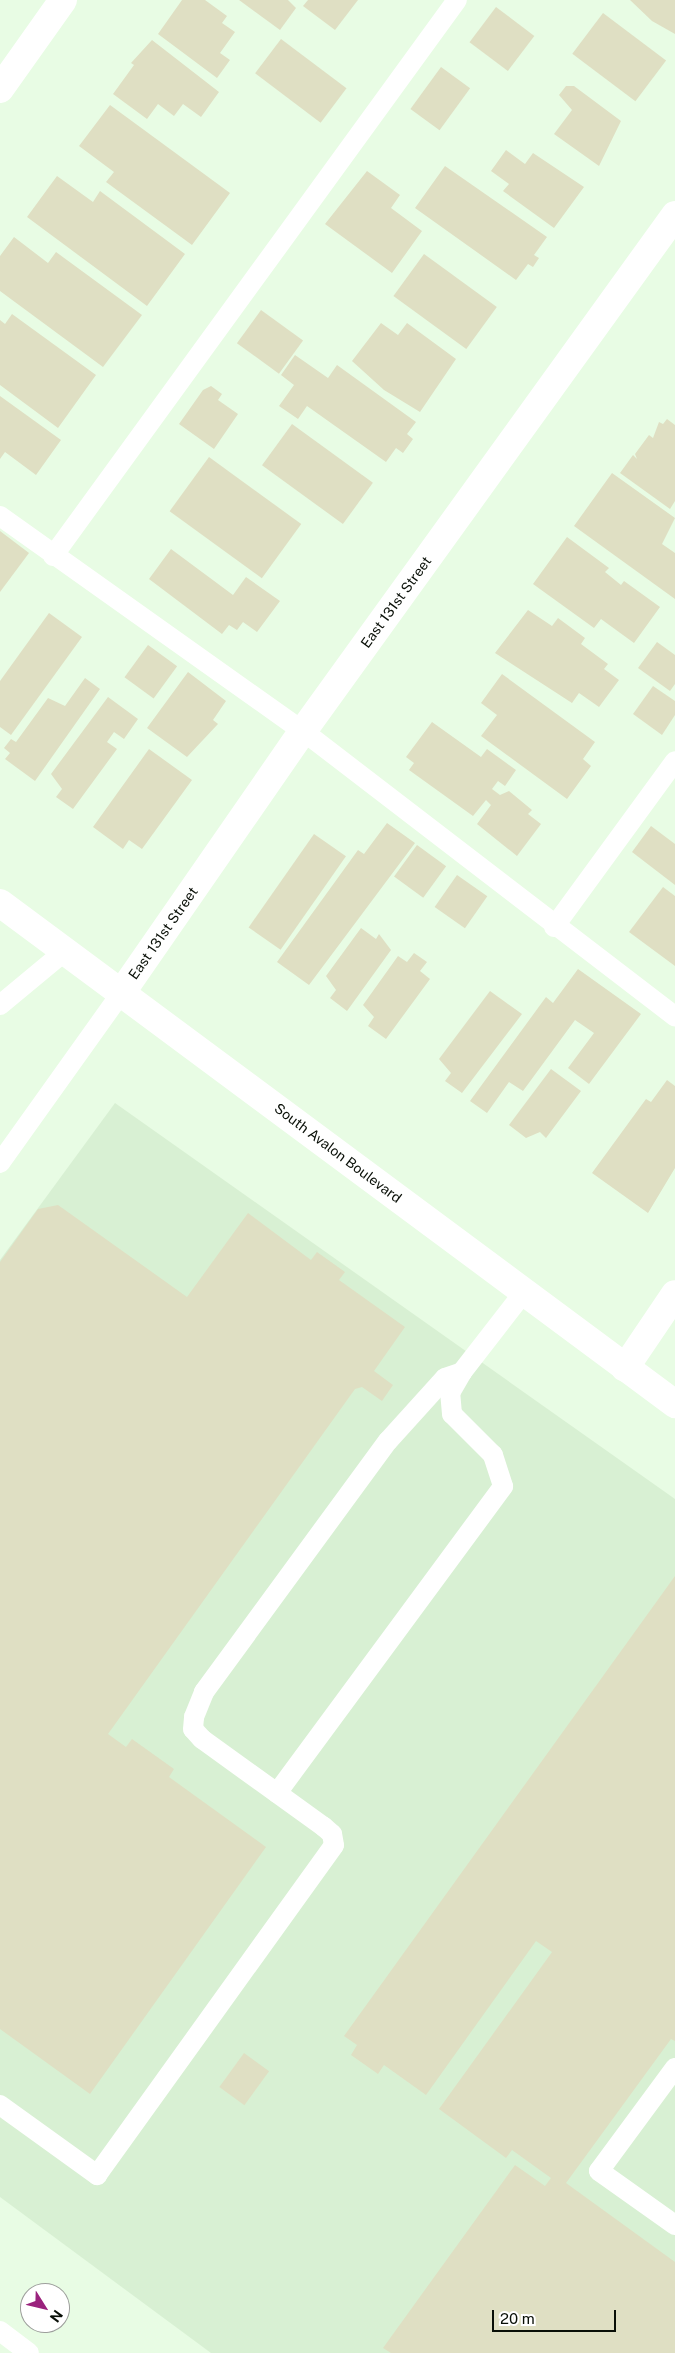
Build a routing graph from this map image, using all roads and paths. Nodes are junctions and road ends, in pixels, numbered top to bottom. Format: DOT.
graph roads {
  1 [pos="63,0"];
  2 [pos="457,0"];
  3 [pos="0,89"];
  4 [pos="675,215"];
  5 [pos="0,516"];
  6 [pos="53,556"];
  7 [pos="303,731"];
  8 [pos="675,761"];
  9 [pos="0,903"];
  10 [pos="554,927"];
  11 [pos="65,951"];
  12 [pos="122,992"];
  13 [pos="0,1005"];
  14 [pos="675,1016"];
  15 [pos="0,1163"];
  16 [pos="524,1292"];
  17 [pos="675,1294"];
  18 [pos="625,1368"];
  19 [pos="452,1381"];
  20 [pos="675,1404"];
  21 [pos="277,1793"];
  22 [pos="675,2068"];
  23 [pos="0,2105"];
  24 [pos="675,2225"];
  25 [pos="0,2331"];
  26 [pos="29,2353"];
  1 -- 3 [label="street"];
  2 -- 6 [label="lane"];
  4 -- 7 [label="street, East 131st Street"];
  5 -- 6 [label="lane"];
  6 -- 7 [label="lane"];
  7 -- 10 [label="lane"];
  7 -- 12 [label="street, East 131st Street"];
  8 -- 10 [label="lane"];
  9 -- 11 [label="street, South Avalon Boulevard"];
  10 -- 14 [label="lane"];
  11 -- 12 [label="street, South Avalon Boulevard"];
  11 -- 13 [label="lane"];
  12 -- 15 [label="lane"];
  12 -- 16 [label="street, South Avalon Boulevard"];
  16 -- 18 [label="street, South Avalon Boulevard"];
  16 -- 19 [label="lane"];
  17 -- 18 [label="street"];
  18 -- 20 [label="street, South Avalon Boulevard"];
  19 -- 21 [label="lane"];
  19 -- 21 [label="lane"];
  21 -- 23 [label="lane"];
  22 -- 24 [label="lane"];
  25 -- 26 [label="lane"];
}
